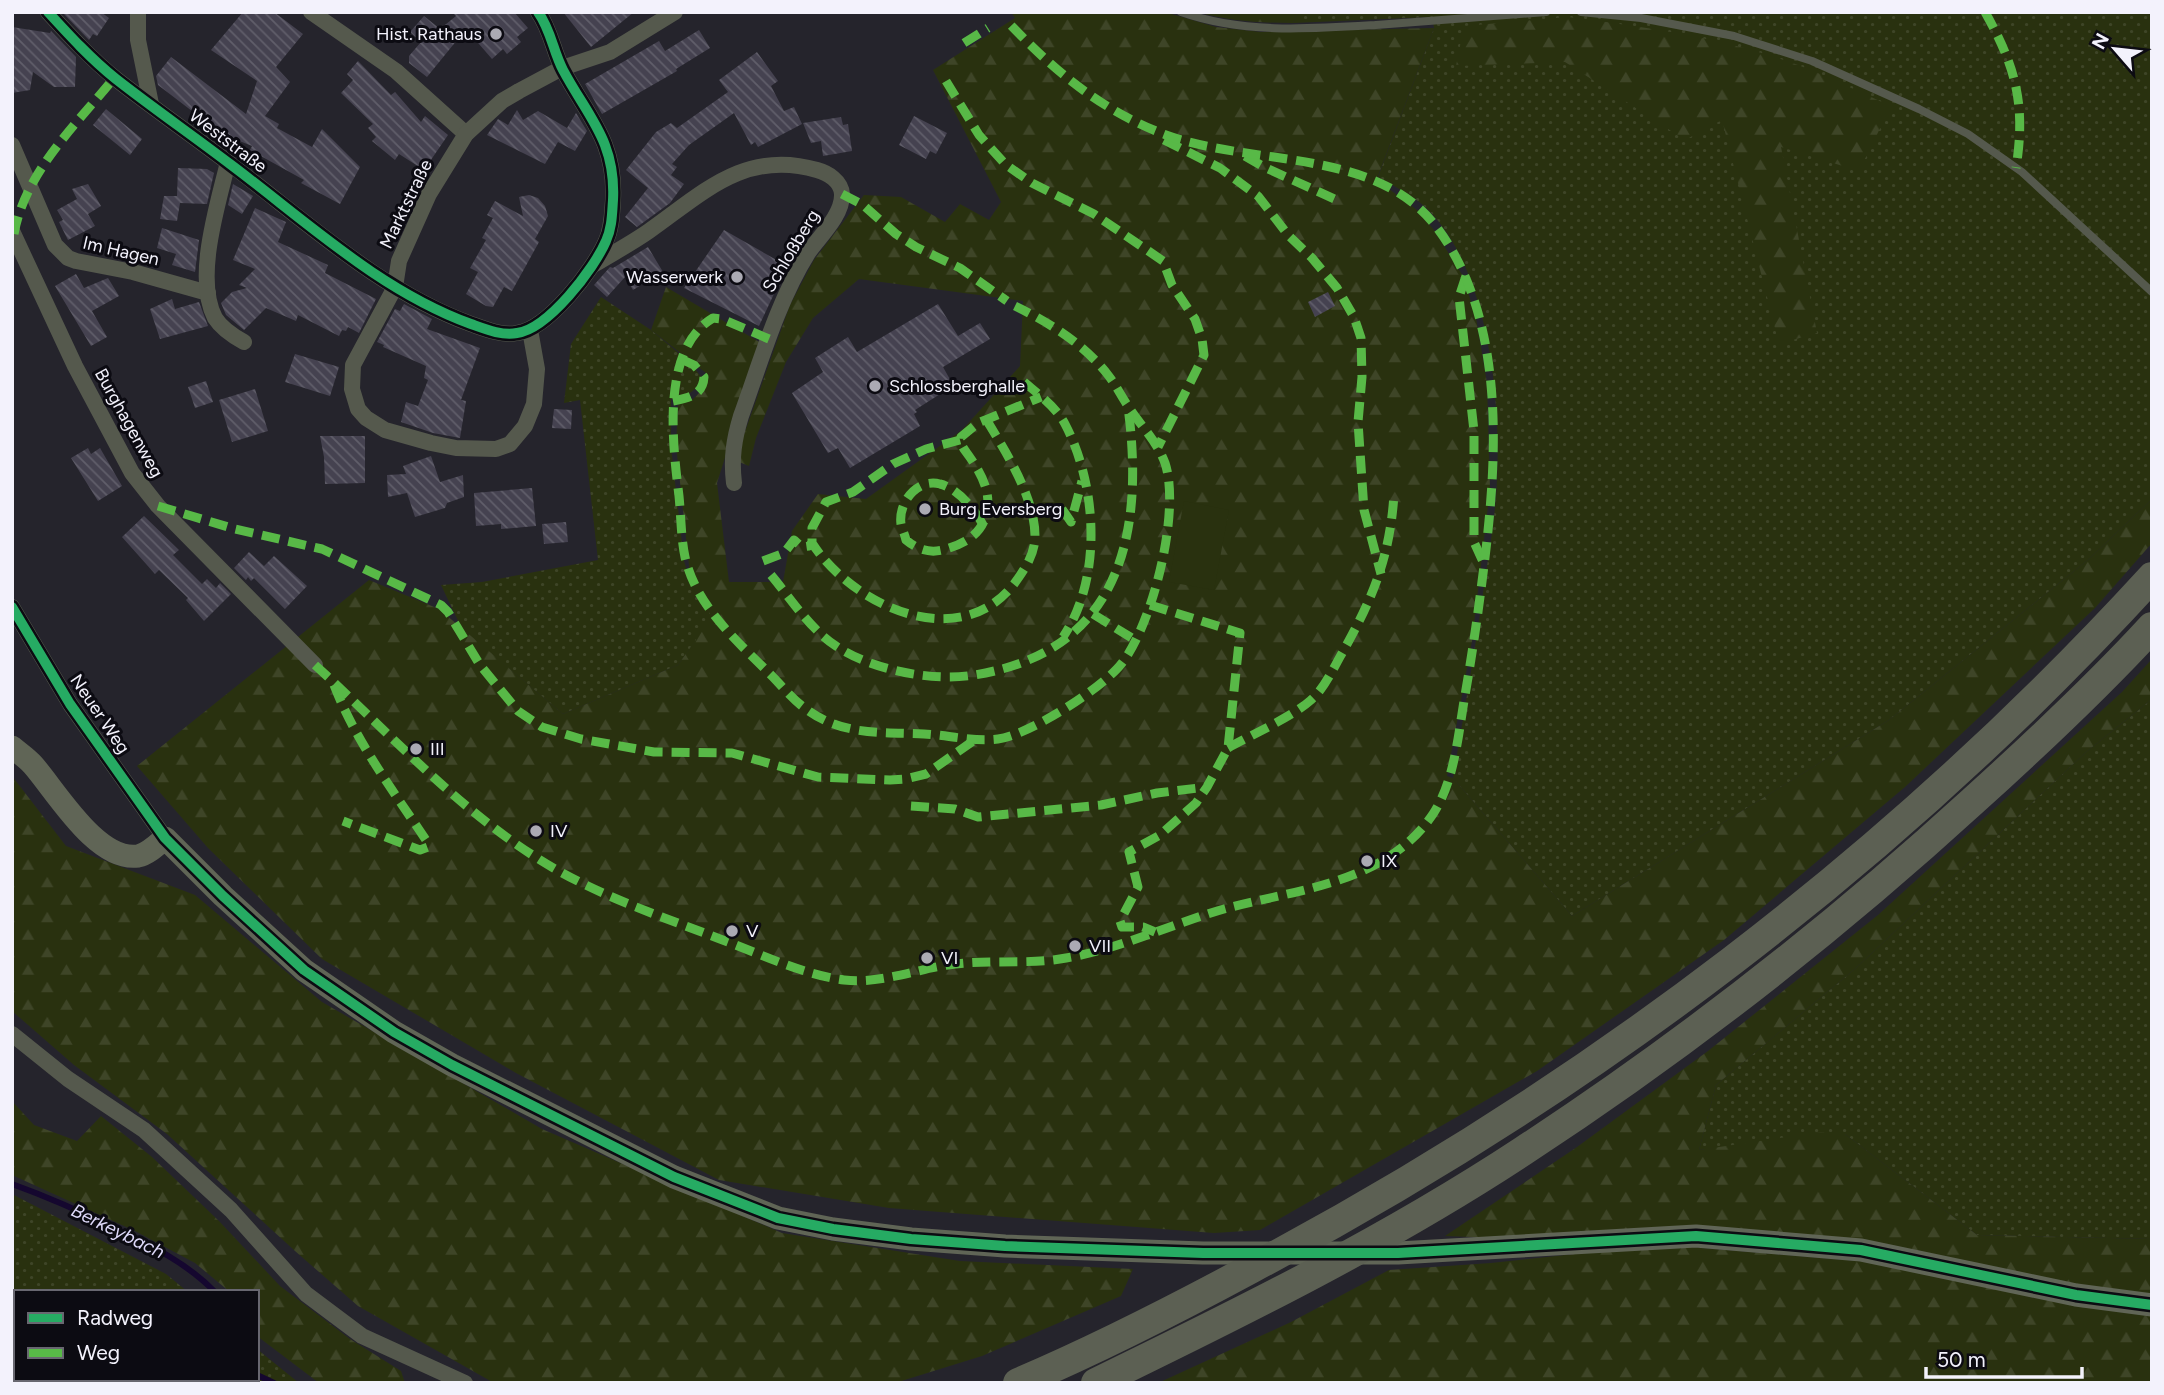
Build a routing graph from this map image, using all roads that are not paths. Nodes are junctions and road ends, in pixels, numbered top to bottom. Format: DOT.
graph roads {
  1 [pos="48,12"];
  2 [pos="138,12"];
  3 [pos="311,12"];
  4 [pos="538,12"];
  5 [pos="674,12"];
  6 [pos="1181,12"];
  7 [pos="1546,12"];
  8 [pos="1581,12"];
  9 [pos="562,68"];
  10 [pos="151,104"];
  11 [pos="466,134"];
  12 [pos="12,145"];
  13 [pos="228,162"];
  14 [pos="12,231"];
  15 [pos="595,264"];
  16 [pos="395,287"];
  17 [pos="2152,292"];
  18 [pos="208,293"];
  19 [pos="530,330"];
  20 [pos="244,342"];
  21 [pos="734,483"];
  22 [pos="2152,577"];
  23 [pos="12,607"];
  24 [pos="2152,627"];
  25 [pos="315,664"];
  26 [pos="12,747"];
  27 [pos="165,838"];
  28 [pos="12,1034"];
  29 [pos="2152,1305"];
  30 [pos="466,1383"];
  31 [pos="1018,1383"];
  32 [pos="1096,1383"];
  1 -- 10 [label="street, Weststraße"];
  2 -- 10 [label="street"];
  3 -- 11 [label="street"];
  4 -- 9 [label="street"];
  5 -- 9 [label="street, Marktstraße"];
  6 -- 7 [label="lane"];
  8 -- 17 [label="lane"];
  9 -- 11 [label="street, Marktstraße"];
  9 -- 15 [label="street"];
  10 -- 13 [label="street, Weststraße"];
  11 -- 16 [label="street, Marktstraße"];
  12 -- 18 [label="street, Im Hagen"];
  13 -- 16 [label="street, Weststraße"];
  13 -- 18 [label="street"];
  14 -- 25 [label="street, Burghagenweg"];
  15 -- 19 [label="street"];
  15 -- 21 [label="street, Schloßberg"];
  16 -- 19 [label="street"];
  16 -- 19 [label="street, Marktstraße"];
  18 -- 20 [label="street"];
  22 -- 31 [label="highway"];
  23 -- 27 [label="street, Neuer Weg"];
  24 -- 32 [label="highway"];
  26 -- 27 [label="street"];
  27 -- 29 [label="street"];
  28 -- 30 [label="street"];
}
